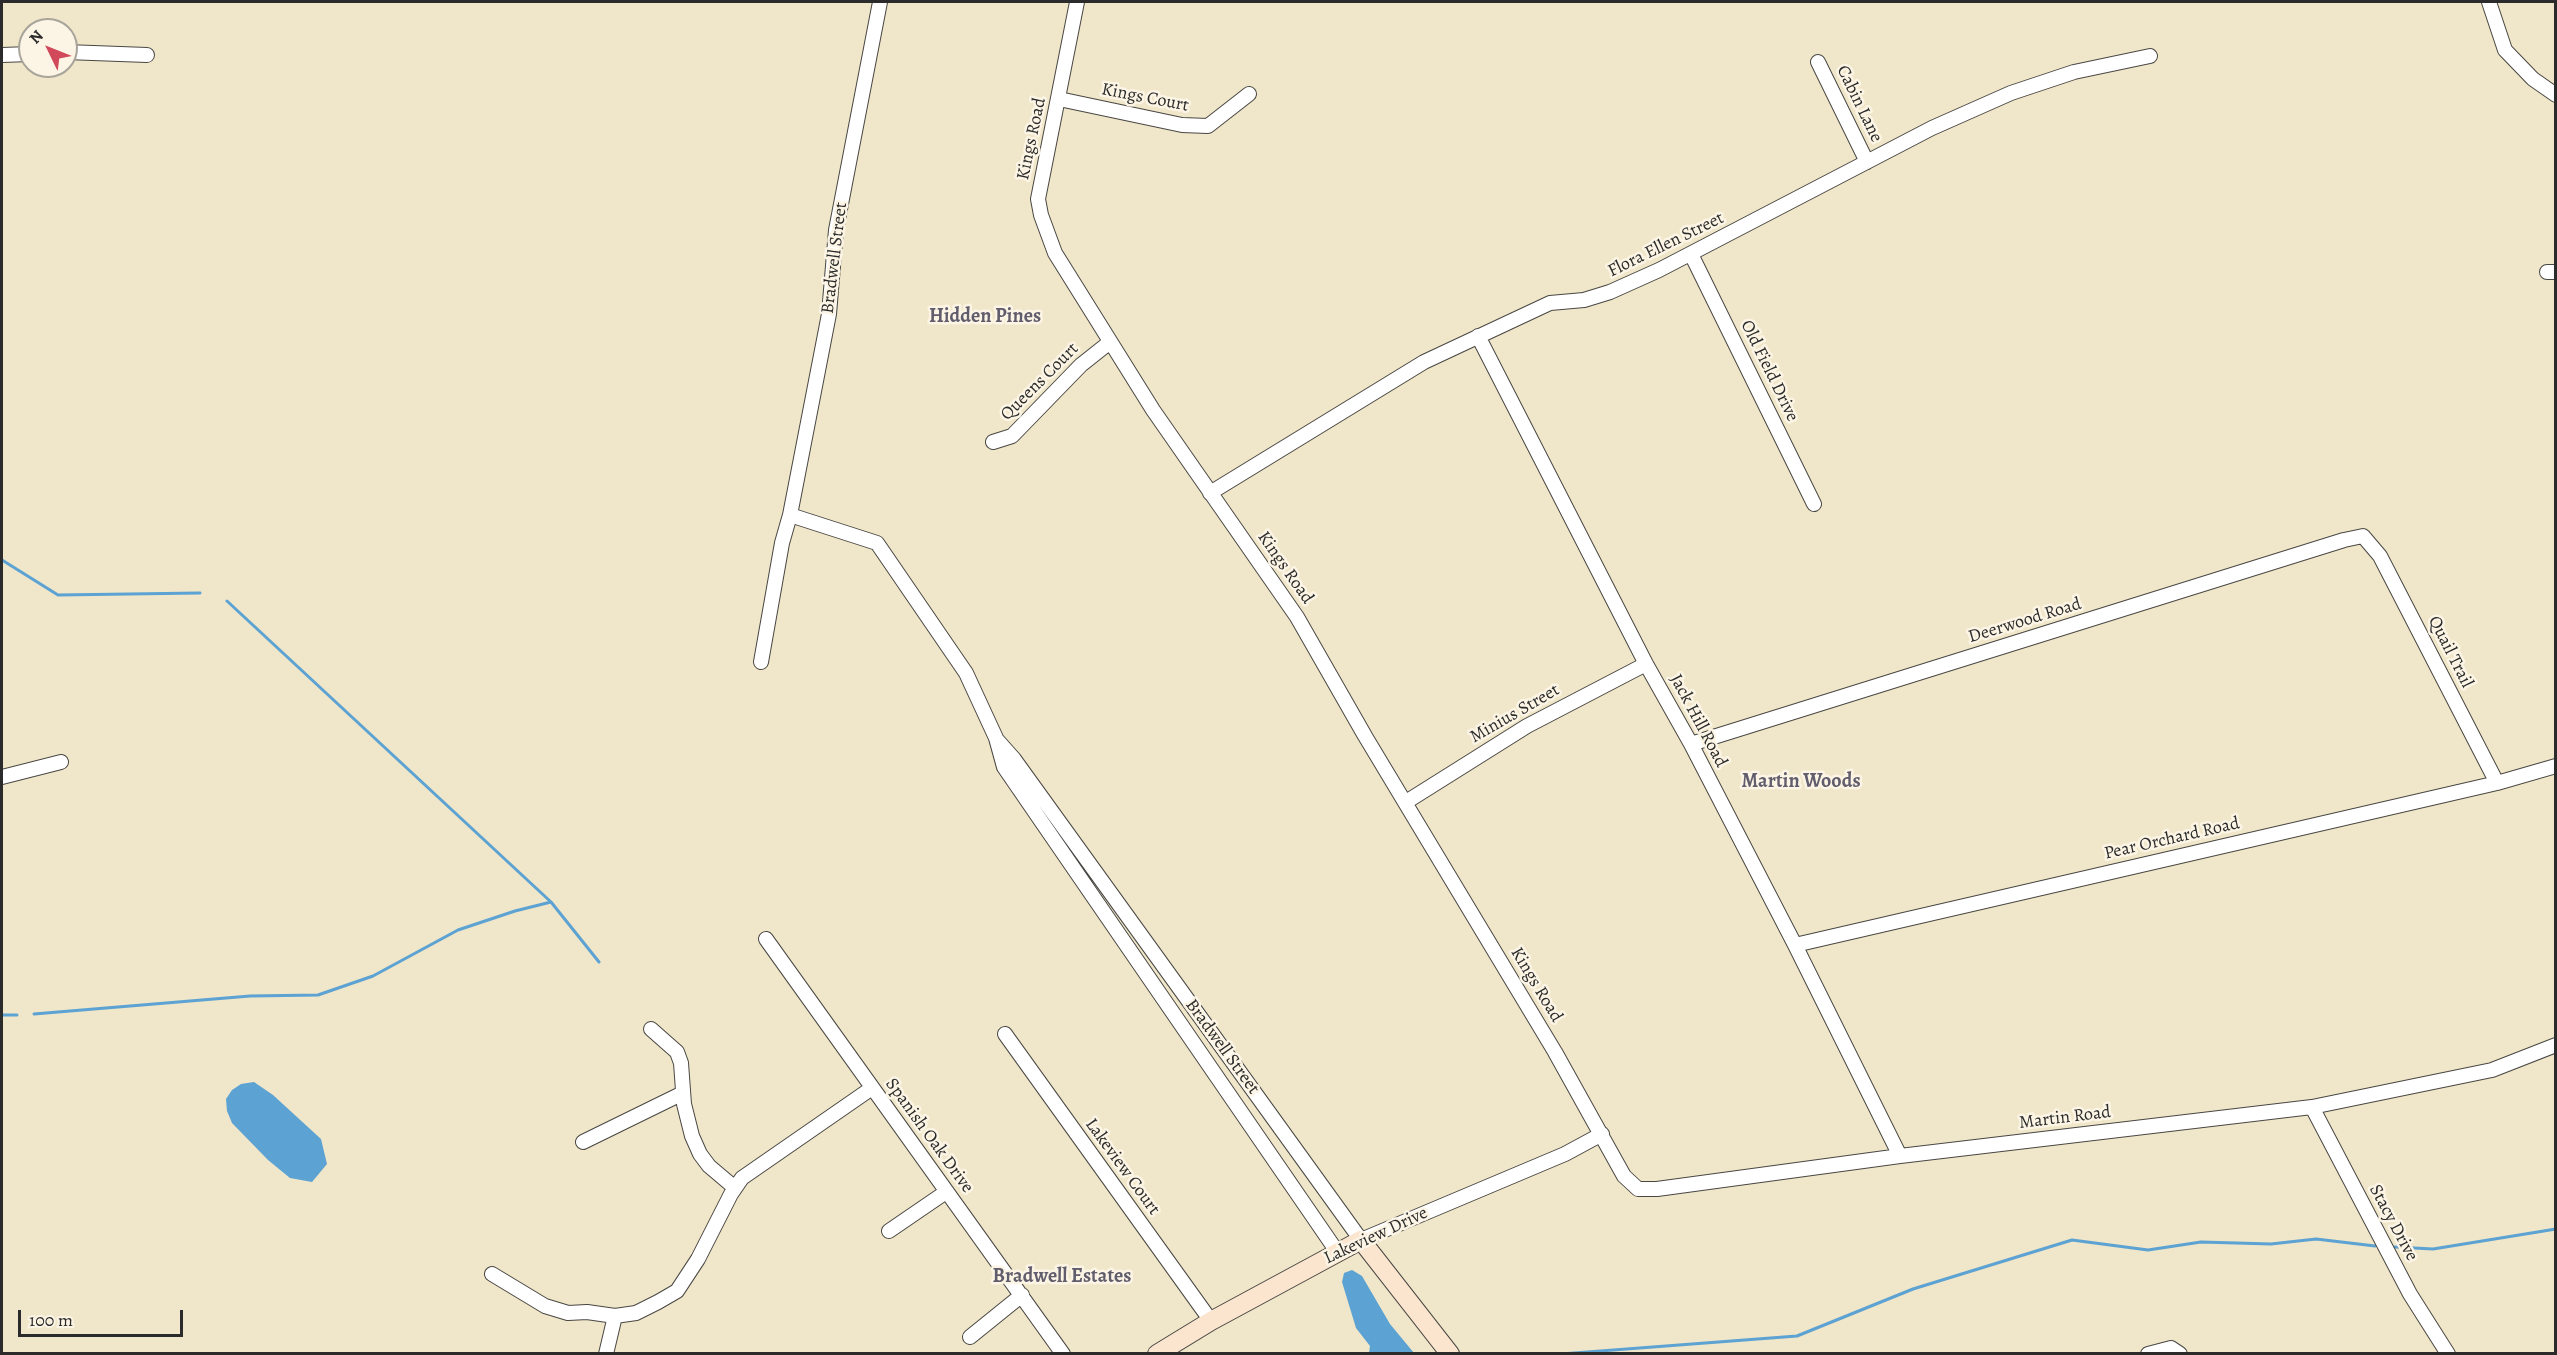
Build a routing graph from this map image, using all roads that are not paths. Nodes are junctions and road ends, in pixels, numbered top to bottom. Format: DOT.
graph roads {
  1 [pos="880,2"];
  2 [pos="1077,2"];
  3 [pos="2489,2"];
  4 [pos="78,52"];
  5 [pos="18,54"];
  6 [pos="2,55"];
  7 [pos="147,55"];
  8 [pos="2150,56"];
  9 [pos="1818,62"];
  10 [pos="1249,94"];
  11 [pos="2556,95"];
  12 [pos="1059,99"];
  13 [pos="1867,162"];
  14 [pos="1691,254"];
  15 [pos="1478,336"];
  16 [pos="1110,342"];
  17 [pos="993,442"];
  18 [pos="1210,493"];
  19 [pos="1814,504"];
  20 [pos="790,515"];
  21 [pos="2368,541"];
  22 [pos="761,662"];
  23 [pos="1646,664"];
  24 [pos="996,738"];
  25 [pos="1691,744"];
  26 [pos="61,762"];
  27 [pos="2556,766"];
  28 [pos="2,777"];
  29 [pos="2497,783"];
  30 [pos="1406,802"];
  31 [pos="766,939"];
  32 [pos="1795,945"];
  33 [pos="651,1029"];
  34 [pos="1005,1034"];
  35 [pos="2556,1045"];
  36 [pos="872,1088"];
  37 [pos="683,1094"];
  38 [pos="2312,1107"];
  39 [pos="1602,1134"];
  40 [pos="583,1142"];
  41 [pos="1900,1156"];
  42 [pos="735,1188"];
  43 [pos="946,1192"];
  44 [pos="889,1231"];
  45 [pos="1361,1240"];
  46 [pos="1338,1253"];
  47 [pos="492,1274"];
  48 [pos="1022,1295"];
  49 [pos="615,1316"];
  50 [pos="1211,1321"];
  51 [pos="970,1337"];
  52 [pos="606,1353"];
  53 [pos="1063,1353"];
  54 [pos="1157,1353"];
  55 [pos="1450,1353"];
  56 [pos="2148,1353"];
  57 [pos="2180,1353"];
  58 [pos="2448,1353"];
  1 -- 20 [label="street, Bradwell Street"];
  2 -- 12 [label="street, Kings Road"];
  3 -- 11 [label="street"];
  4 -- 7 [label="street"];
  5 -- 6 [label="street"];
  8 -- 13 [label="street, Flora Ellen Street"];
  9 -- 13 [label="street, Cabin Lane"];
  10 -- 12 [label="street, Kings Court"];
  12 -- 16 [label="street, Kings Road"];
  13 -- 14 [label="street, Flora Ellen Street"];
  14 -- 15 [label="street, Flora Ellen Street"];
  14 -- 19 [label="street, Old Field Drive"];
  15 -- 18 [label="street, Flora Ellen Street"];
  15 -- 23 [label="street, Jack Hill Road"];
  16 -- 17 [label="street, Queens Court"];
  16 -- 18 [label="street, Kings Road"];
  18 -- 30 [label="street, Kings Road"];
  20 -- 22 [label="street, Bradwell Street"];
  20 -- 24 [label="street, Bradwell Street"];
  21 -- 25 [label="street, Deerwood Road"];
  21 -- 29 [label="street, Quail Trail"];
  23 -- 25 [label="street, Jack Hill Road"];
  23 -- 30 [label="street, Minius Street"];
  24 -- 45 [label="street, Bradwell Street"];
  24 -- 46 [label="street, Bradwell Street"];
  25 -- 32 [label="street, Jack Hill Road"];
  26 -- 28 [label="street"];
  27 -- 29 [label="street, Pear Orchard Road"];
  29 -- 32 [label="street, Pear Orchard Road"];
  30 -- 39 [label="street, Kings Road"];
  31 -- 36 [label="street, Spanish Oak Drive"];
  32 -- 41 [label="street, Jack Hill Road"];
  33 -- 37 [label="street"];
  34 -- 50 [label="street, Lakeview Court"];
  35 -- 38 [label="street, Martin Road"];
  36 -- 42 [label="street"];
  36 -- 43 [label="street, Spanish Oak Drive"];
  37 -- 40 [label="street"];
  37 -- 42 [label="street"];
  38 -- 41 [label="street, Martin Road"];
  38 -- 58 [label="street, Stacy Drive"];
  39 -- 41 [label="street, Martin Road"];
  39 -- 45 [label="street, Lakeview Drive"];
  42 -- 49 [label="street"];
  43 -- 44 [label="street"];
  43 -- 48 [label="street, Spanish Oak Drive"];
  45 -- 46 [label="street, Lakeview Drive"];
  45 -- 55 [label="street, Bradwell Street"];
  46 -- 50 [label="street, Lakeview Drive"];
  47 -- 49 [label="street"];
  48 -- 51 [label="street"];
  48 -- 53 [label="street, Spanish Oak Drive"];
  49 -- 52 [label="street"];
  50 -- 54 [label="street, Lakeview Drive"];
  56 -- 57 [label="street"];
}
